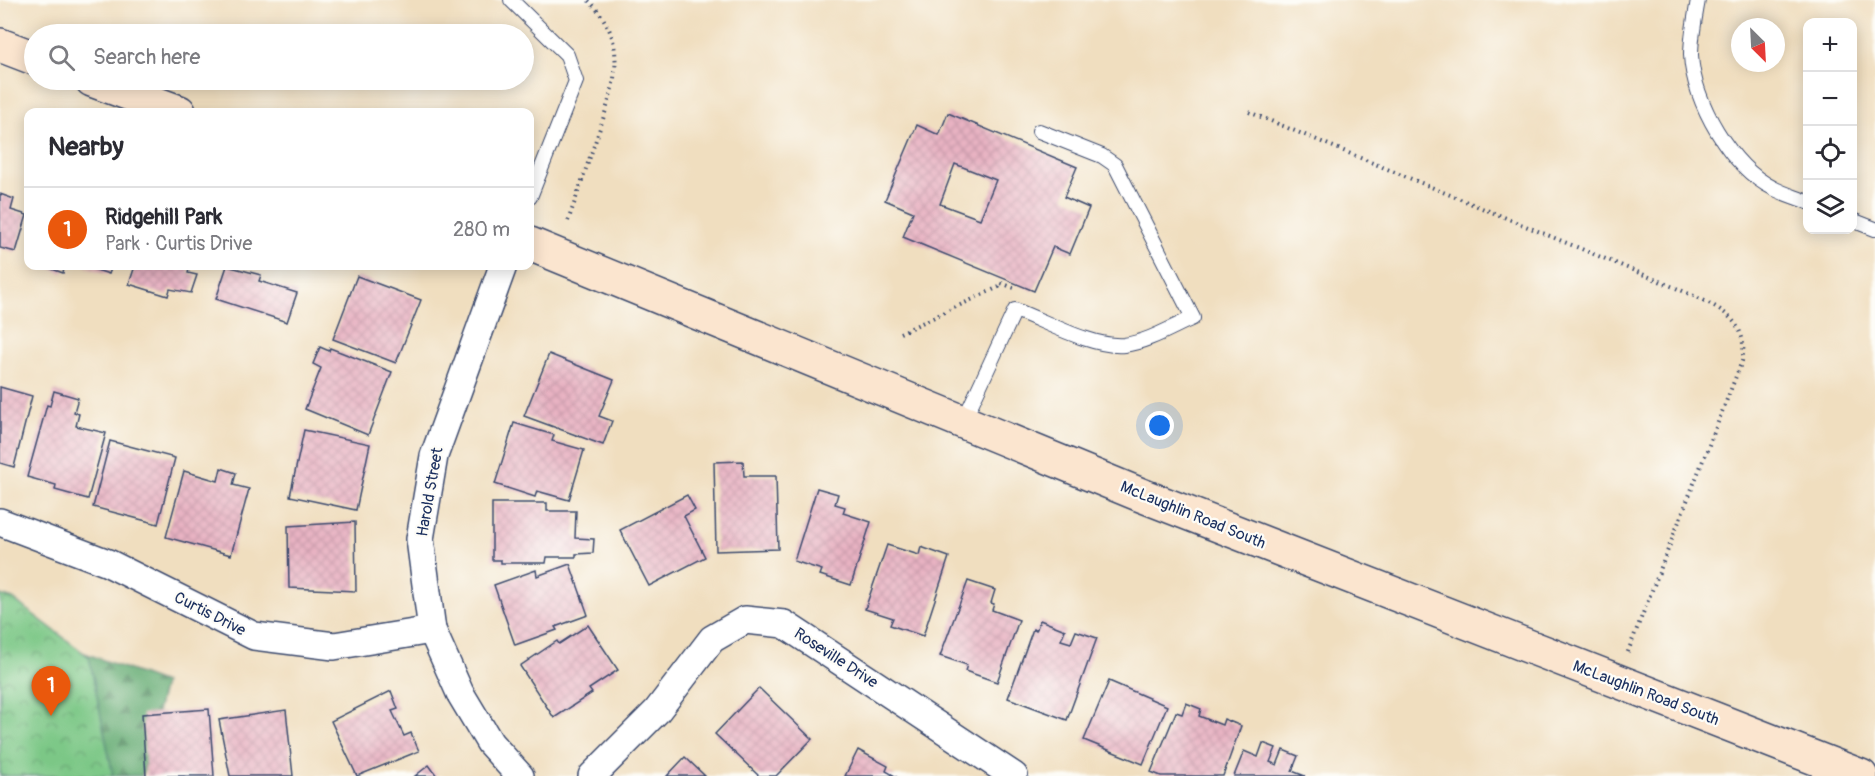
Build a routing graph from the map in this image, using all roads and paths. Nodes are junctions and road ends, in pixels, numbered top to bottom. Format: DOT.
graph roads {
  1 [pos="511,0"];
  2 [pos="588,0"];
  3 [pos="1698,0"];
  4 [pos="0,45"];
  5 [pos="24,54"];
  6 [pos="119,90"];
  7 [pos="168,108"];
  8 [pos="1249,112"];
  9 [pos="1040,131"];
  10 [pos="534,187"];
  11 [pos="1803,200"];
  12 [pos="568,220"];
  13 [pos="1857,222"];
  14 [pos="1875,229"];
  15 [pos="534,246"];
  16 [pos="502,270"];
  17 [pos="1020,291"];
  18 [pos="900,333"];
  19 [pos="963,422"];
  20 [pos="0,522"];
  21 [pos="432,630"];
  22 [pos="1616,683"];
  23 [pos="520,776"];
  24 [pos="592,776"];
  25 [pos="1014,776"];
  26 [pos="1862,776"];
  1 -- 10 [label="lane"];
  2 -- 12 [label="path"];
  3 -- 11 [label="lane"];
  4 -- 5 [label="main road"];
  6 -- 7 [label="main road"];
  8 -- 22 [label="path"];
  9 -- 19 [label="lane"];
  13 -- 14 [label="lane"];
  15 -- 19 [label="main road, McLaughlin Road South"];
  16 -- 21 [label="street, Harold Street"];
  17 -- 18 [label="path"];
  19 -- 22 [label="main road, McLaughlin Road South"];
  20 -- 21 [label="street, Curtis Drive"];
  21 -- 23 [label="street, Harold Street"];
  22 -- 26 [label="main road, McLaughlin Road South"];
  24 -- 25 [label="street, Roseville Drive"];
}
